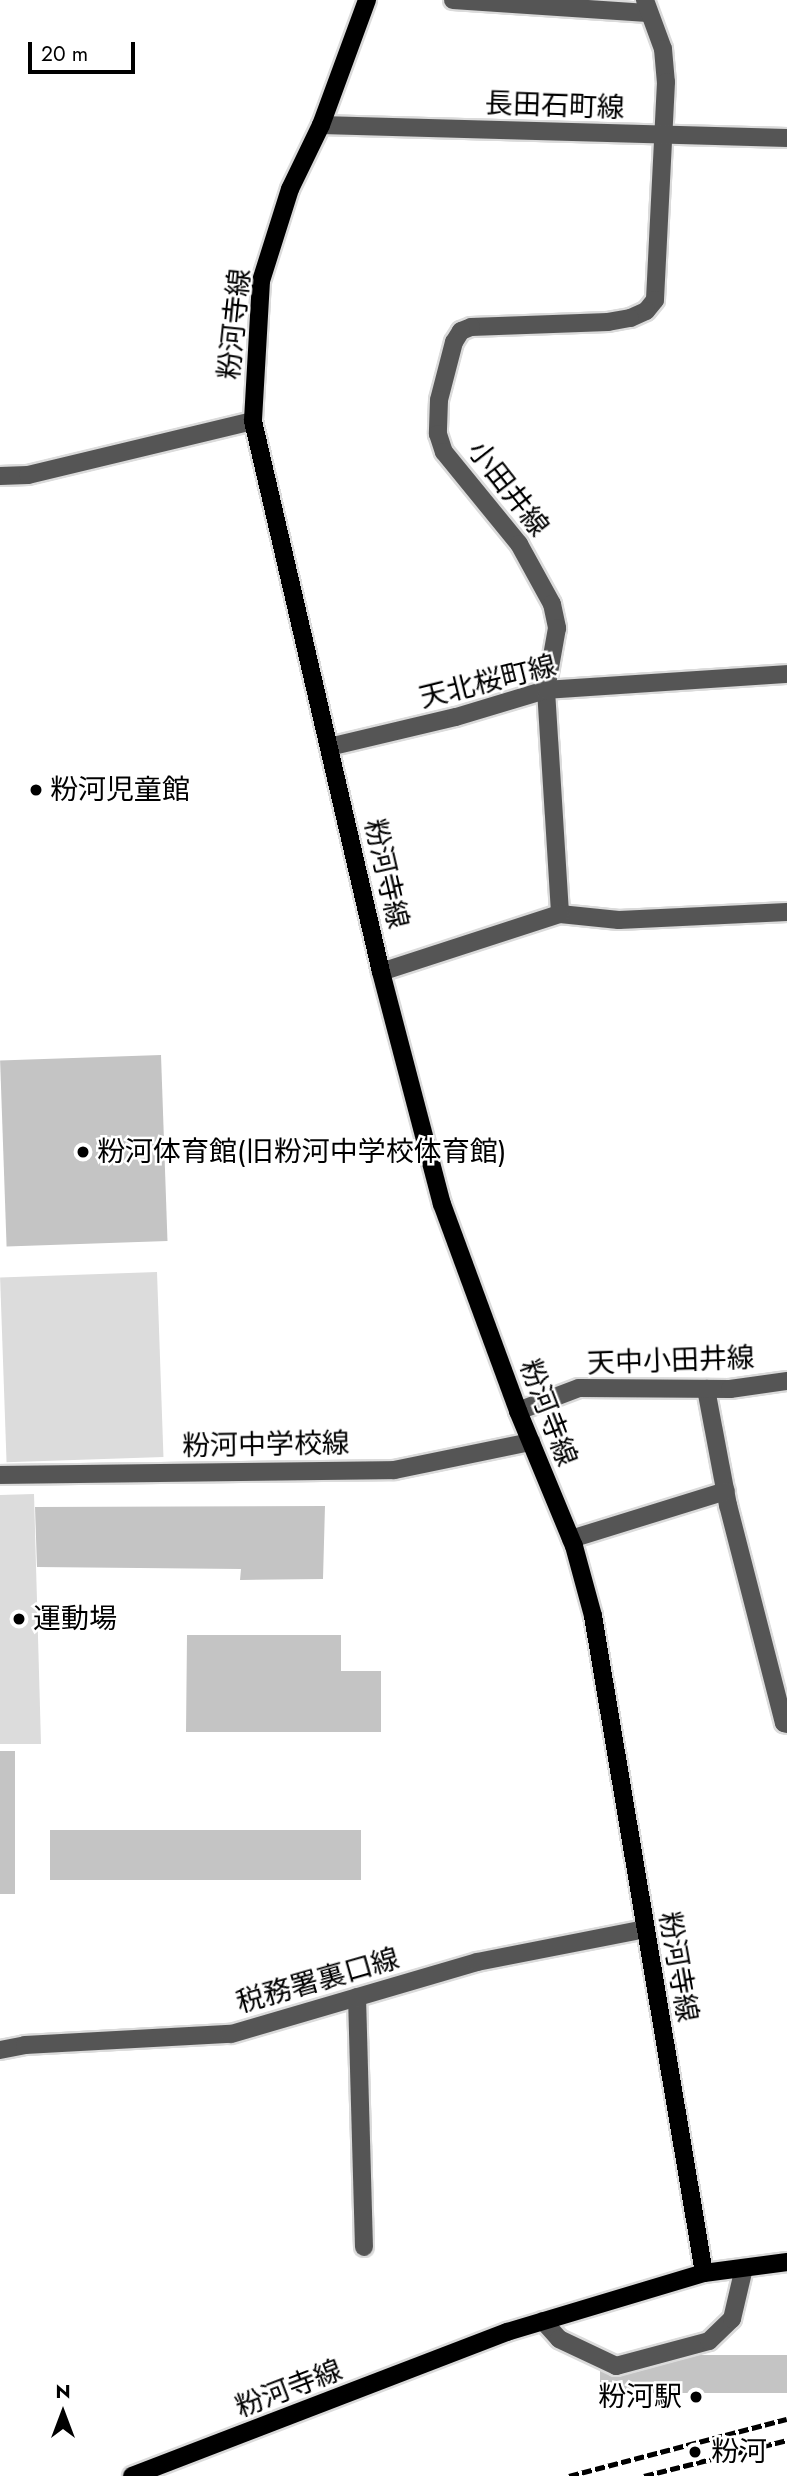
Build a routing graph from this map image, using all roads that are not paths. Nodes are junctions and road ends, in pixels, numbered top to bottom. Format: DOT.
graph roads {
  1 [pos="367,0"];
  2 [pos="453,0"];
  3 [pos="646,6"];
  4 [pos="321,125"];
  5 [pos="665,136"];
  6 [pos="787,138"];
  7 [pos="253,421"];
  8 [pos="0,476"];
  9 [pos="787,674"];
  10 [pos="546,690"];
  11 [pos="329,747"];
  12 [pos="787,912"];
  13 [pos="560,914"];
  14 [pos="381,972"];
  15 [pos="787,1381"];
  16 [pos="706,1390"];
  17 [pos="518,1411"];
  18 [pos="531,1442"];
  19 [pos="0,1475"];
  20 [pos="726,1491"];
  21 [pos="571,1539"];
  22 [pos="787,1724"];
  23 [pos="645,1929"];
  24 [pos="357,1997"];
  25 [pos="0,2050"];
  26 [pos="364,2247"];
  27 [pos="787,2262"];
  28 [pos="744,2268"];
  29 [pos="704,2273"];
  30 [pos="543,2321"];
  31 [pos="132,2476"];
  1 -- 4 [label="main road, 粉河寺線"];
  2 -- 3 [label="street"];
  3 -- 5 [label="street, 小田井線"];
  4 -- 5 [label="street, 長田石町線"];
  4 -- 7 [label="main road, 粉河寺線"];
  5 -- 6 [label="street, 長田石町線"];
  5 -- 10 [label="street, 小田井線"];
  7 -- 8 [label="street"];
  7 -- 11 [label="main road, 粉河寺線"];
  9 -- 10 [label="street, 天北桜町線"];
  10 -- 11 [label="street, 天北桜町線"];
  10 -- 13 [label="street, 小田井線"];
  11 -- 14 [label="main road, 粉河寺線"];
  12 -- 13 [label="street"];
  13 -- 14 [label="street"];
  14 -- 17 [label="main road, 粉河寺線"];
  15 -- 16 [label="street, 天中小田井線"];
  16 -- 17 [label="street, 天中小田井線"];
  16 -- 20 [label="street"];
  17 -- 18 [label="main road, 粉河寺線"];
  18 -- 19 [label="street, 粉河中学校線"];
  18 -- 21 [label="main road, 粉河寺線"];
  20 -- 21 [label="street"];
  20 -- 22 [label="street"];
  21 -- 23 [label="main road, 粉河寺線"];
  23 -- 24 [label="street, 税務署裏口線"];
  23 -- 29 [label="main road, 粉河寺線"];
  24 -- 25 [label="street, 税務署裏口線"];
  24 -- 26 [label="street"];
  27 -- 28 [label="main road"];
  28 -- 29 [label="main road"];
  28 -- 30 [label="street"];
  29 -- 30 [label="main road, 粉河寺線"];
  30 -- 31 [label="main road, 粉河寺線"];
}
